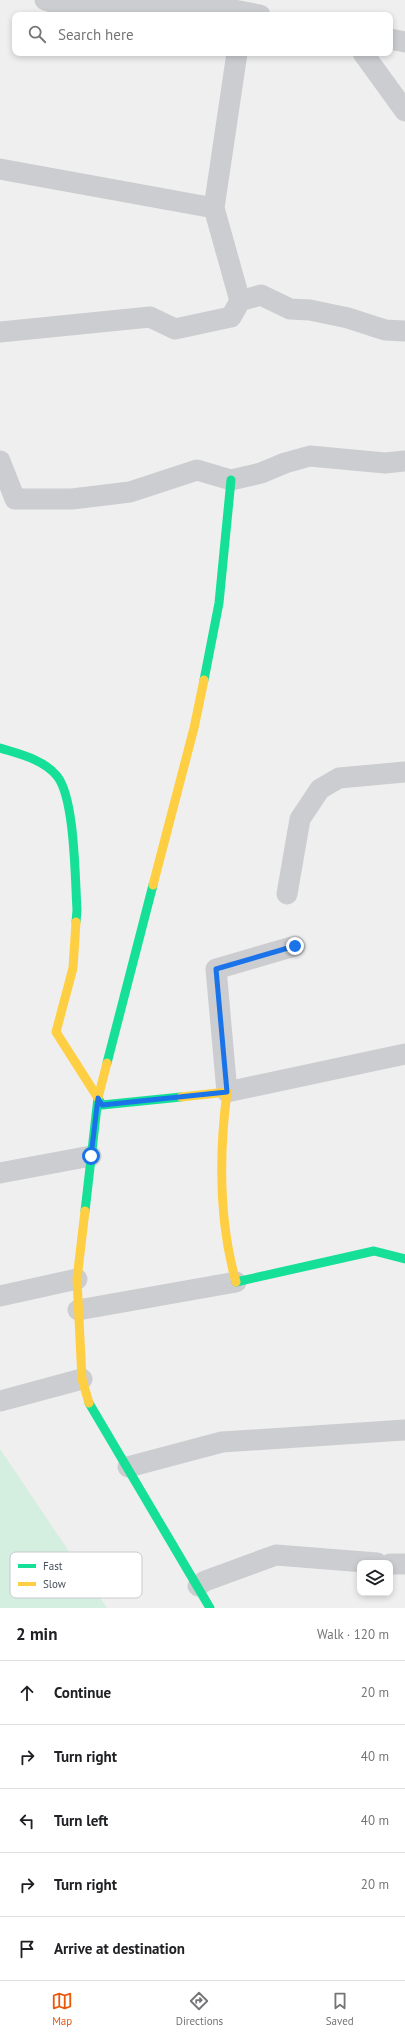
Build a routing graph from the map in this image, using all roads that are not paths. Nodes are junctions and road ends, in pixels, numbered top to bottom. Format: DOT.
graph roads {
  1 [pos="46,0"];
  2 [pos="239,12"];
  3 [pos="393,40"];
  4 [pos="405,42"];
  5 [pos="237,56"];
  6 [pos="365,56"];
  7 [pos="405,110"];
  8 [pos="0,169"];
  9 [pos="214,208"];
  10 [pos="240,301"];
  11 [pos="405,331"];
  12 [pos="0,332"];
  13 [pos="0,461"];
  14 [pos="405,461"];
  15 [pos="231,480"];
  16 [pos="0,748"];
  17 [pos="405,772"];
  18 [pos="287,894"];
  19 [pos="295,946"];
  20 [pos="405,1054"];
  21 [pos="227,1092"];
  22 [pos="98,1098"];
  23 [pos="91,1156"];
  24 [pos="0,1173"];
  25 [pos="405,1259"];
  26 [pos="77,1279"];
  27 [pos="236,1282"];
  28 [pos="0,1296"];
  29 [pos="78,1310"];
  30 [pos="82,1379"];
  31 [pos="0,1401"];
  32 [pos="405,1430"];
  33 [pos="128,1467"];
  34 [pos="357,1561"];
  35 [pos="393,1564"];
  36 [pos="405,1564"];
  37 [pos="198,1586"];
  38 [pos="210,1608"];
  1 -- 2 [label="street"];
  3 -- 4 [label="street"];
  5 -- 9 [label="street"];
  6 -- 7 [label="street"];
  8 -- 9 [label="street"];
  9 -- 10 [label="street"];
  10 -- 11 [label="street"];
  10 -- 12 [label="street"];
  13 -- 15 [label="street"];
  14 -- 15 [label="street"];
  15 -- 22 [label="street"];
  16 -- 22 [label="street"];
  17 -- 18 [label="street"];
  19 -- 21 [label="street"];
  20 -- 21 [label="street"];
  21 -- 22 [label="street"];
  21 -- 27 [label="street"];
  22 -- 23 [label="street"];
  23 -- 24 [label="street"];
  23 -- 26 [label="street"];
  25 -- 27 [label="street"];
  26 -- 28 [label="street"];
  26 -- 29 [label="street"];
  27 -- 29 [label="street"];
  29 -- 30 [label="street"];
  30 -- 31 [label="street"];
  30 -- 33 [label="street"];
  32 -- 33 [label="street"];
  33 -- 37 [label="street"];
  34 -- 37 [label="street"];
  35 -- 36 [label="street"];
  37 -- 38 [label="street"];
}
